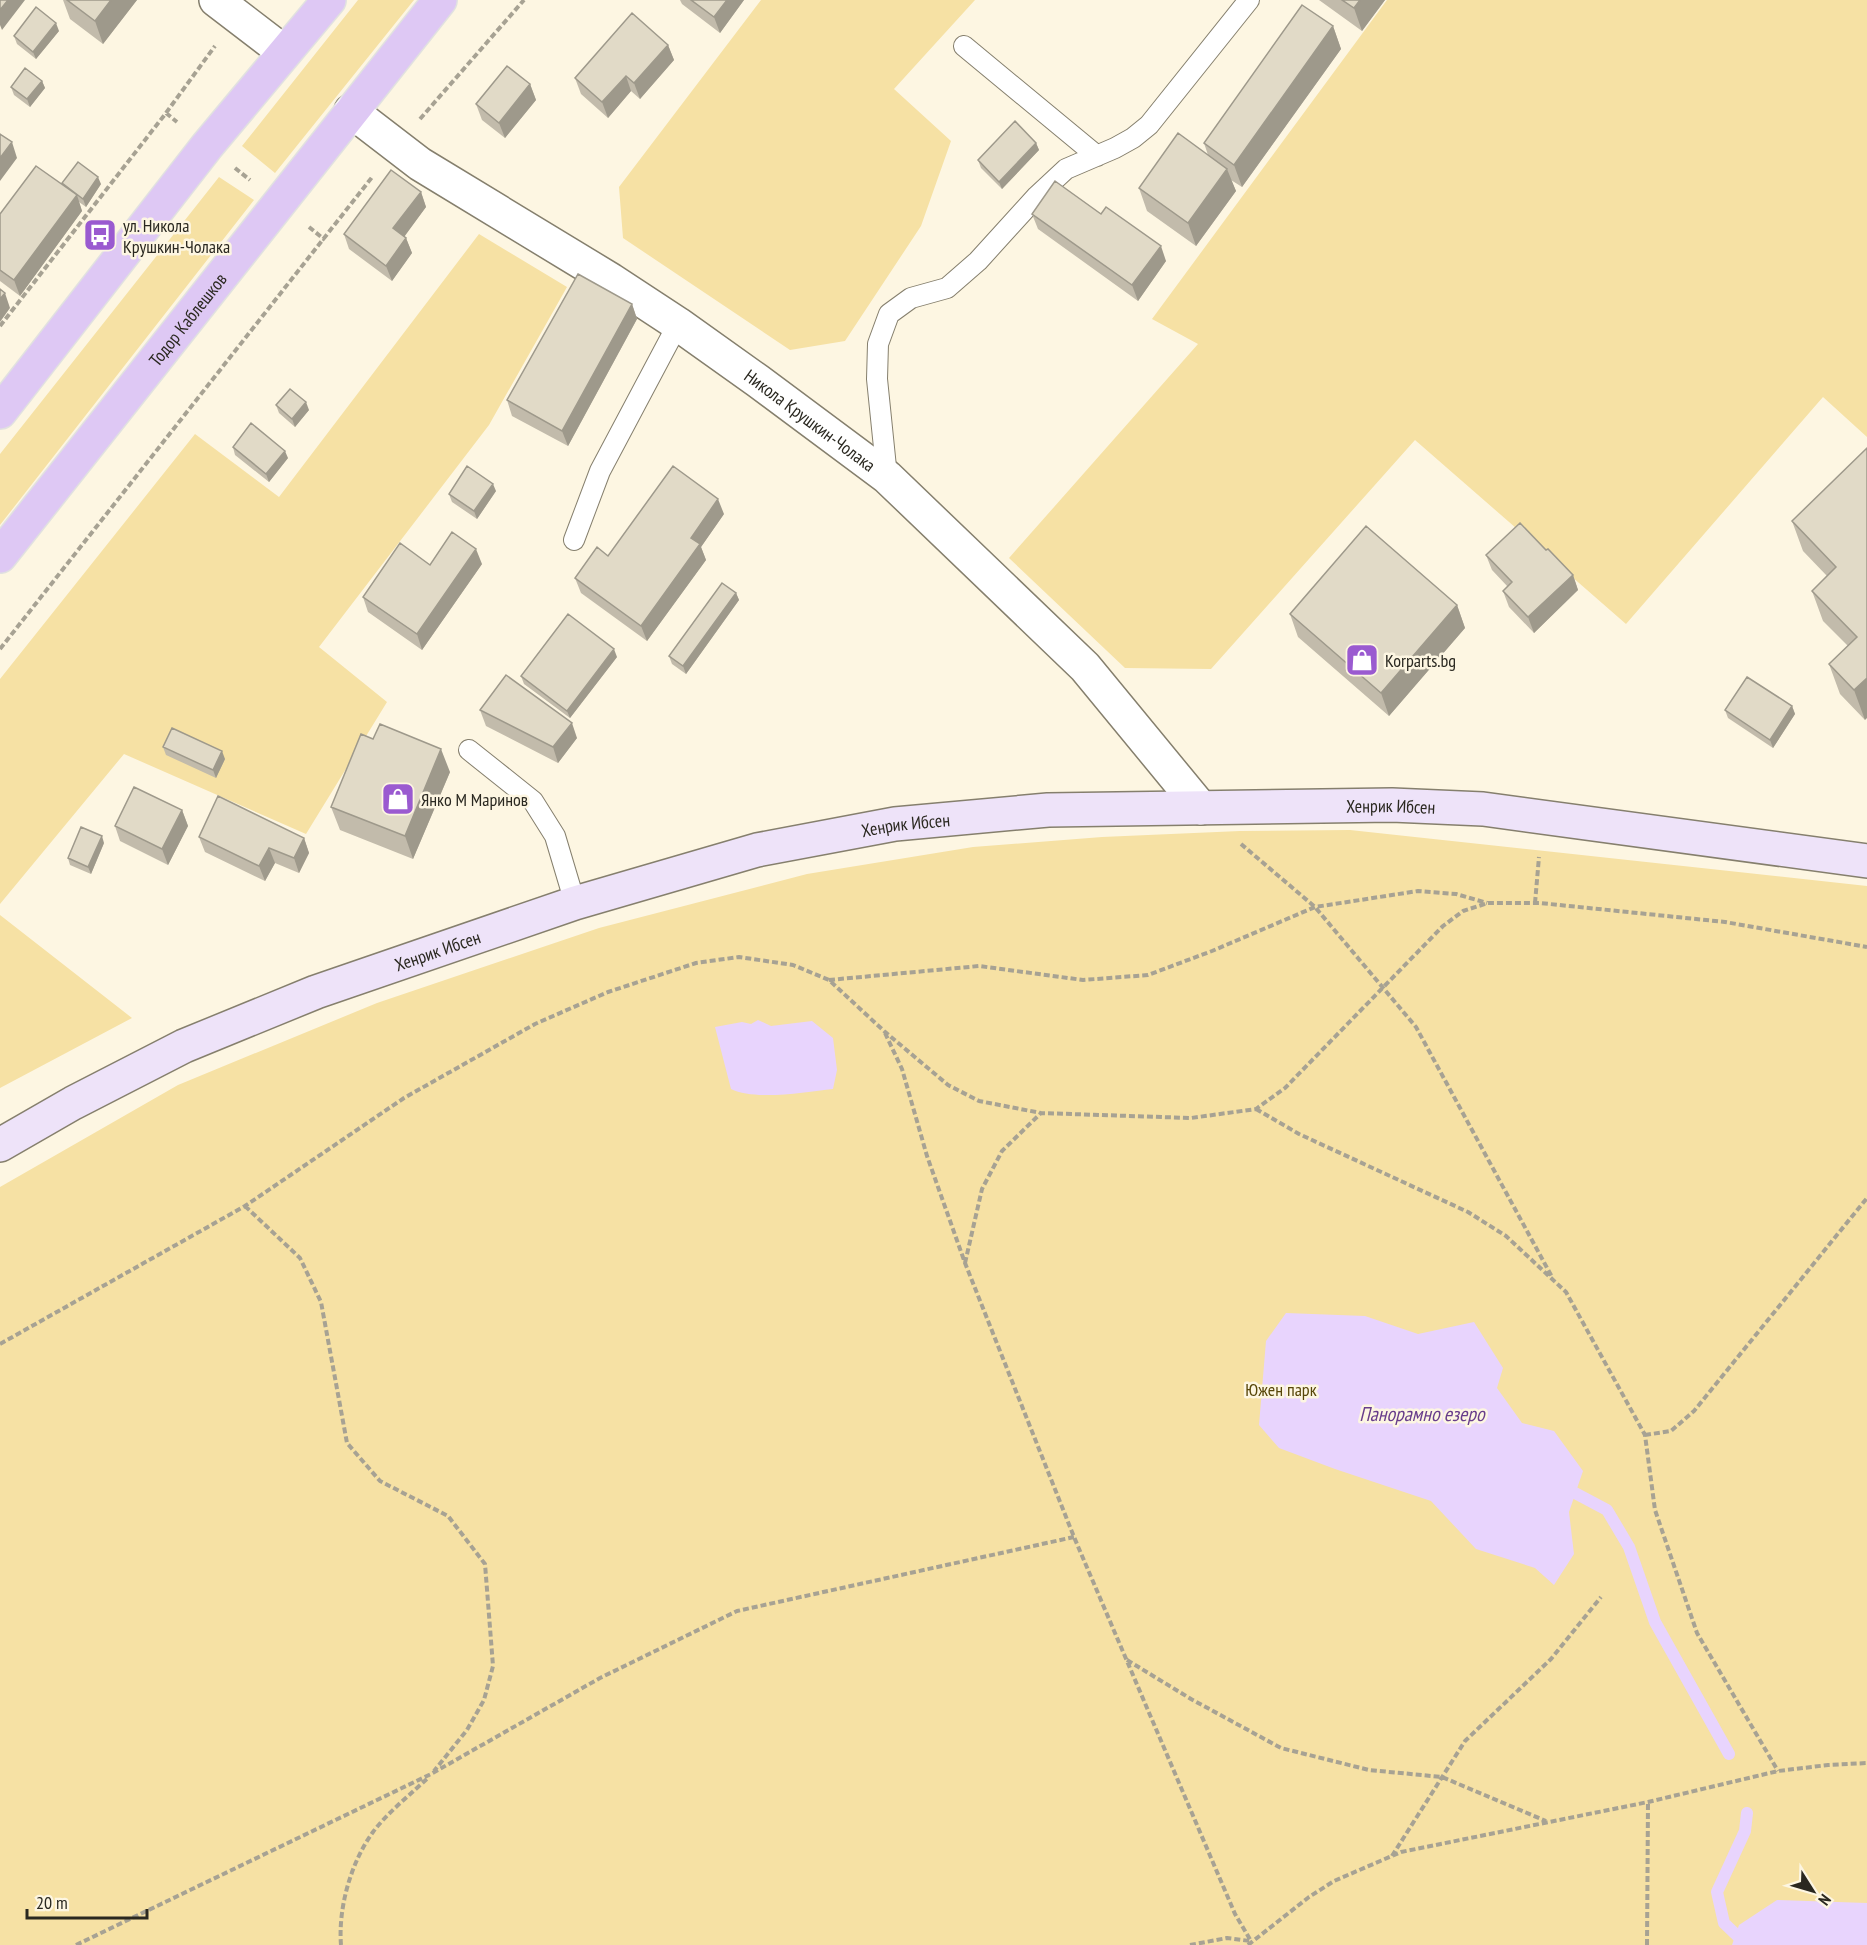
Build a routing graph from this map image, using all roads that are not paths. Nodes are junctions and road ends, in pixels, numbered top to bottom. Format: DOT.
graph roads {
  1 [pos="216,0"];
  2 [pos="329,0"];
  3 [pos="440,0"];
  4 [pos="1249,0"];
  5 [pos="964,45"];
  6 [pos="284,52"];
  7 [pos="351,111"];
  8 [pos="1097,156"];
  9 [pos="678,324"];
  10 [pos="0,412"];
  11 [pos="887,477"];
  12 [pos="574,540"];
  13 [pos="0,556"];
  14 [pos="469,750"];
  15 [pos="1201,808"];
  16 [pos="1867,861"];
  17 [pos="575,903"];
  18 [pos="0,1145"];
  1 -- 6 [label="street"];
  2 -- 6 [label="main road"];
  3 -- 7 [label="main road, Тодор Каблешков"];
  4 -- 8 [label="lane"];
  5 -- 8 [label="lane"];
  6 -- 10 [label="main road"];
  7 -- 9 [label="street, Никола Крушкин-Чолака"];
  7 -- 13 [label="main road, Тодор Каблешков"];
  8 -- 11 [label="lane"];
  9 -- 11 [label="street, Никола Крушкин-Чолака"];
  9 -- 12 [label="lane"];
  11 -- 15 [label="street, Никола Крушкин-Чолака"];
  14 -- 17 [label="lane"];
  15 -- 16 [label="main road, Хенрик Ибсен"];
  15 -- 17 [label="main road, Хенрик Ибсен"];
  17 -- 18 [label="main road, Хенрик Ибсен"];
}
